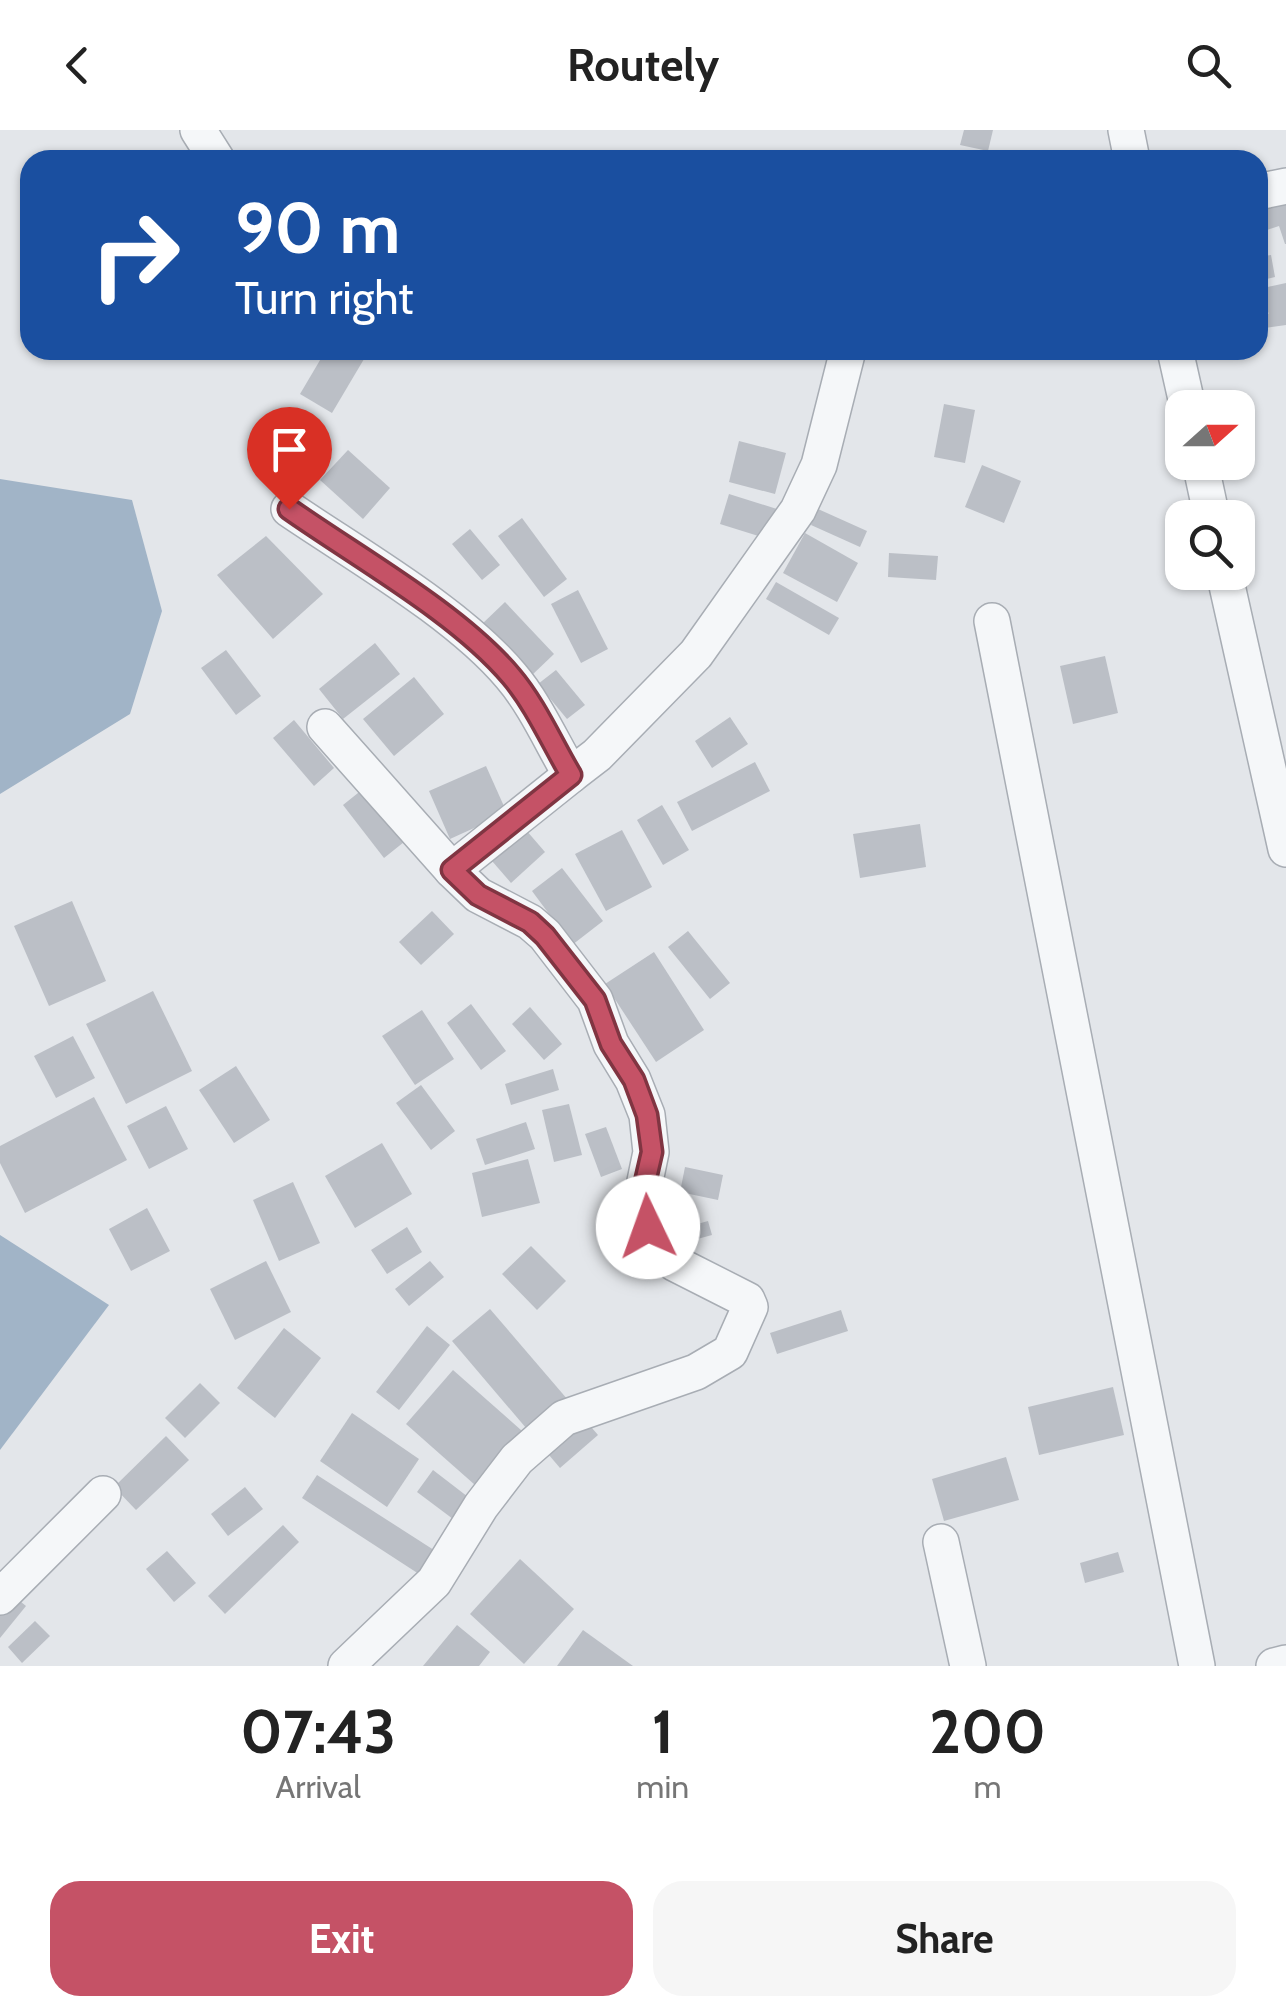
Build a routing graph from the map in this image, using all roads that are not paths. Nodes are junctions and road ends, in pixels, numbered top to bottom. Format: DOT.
graph roads {
  1 [pos="846,360"];
  2 [pos="1177,360"];
  3 [pos="1184,390"];
  4 [pos="289,509"];
  5 [pos="1228,590"];
  6 [pos="992,621"];
  7 [pos="325,727"];
  8 [pos="571,775"];
  9 [pos="1286,849"];
  10 [pos="452,870"];
  11 [pos="102,1494"];
  12 [pos="941,1542"];
  13 [pos="0,1597"];
  14 [pos="1286,1663"];
  15 [pos="346,1666"];
  16 [pos="968,1666"];
  17 [pos="1197,1666"];
  18 [pos="1274,1666"];
  1 -- 8 [label="street"];
  2 -- 3 [label="street"];
  4 -- 8 [label="street"];
  5 -- 9 [label="street"];
  6 -- 17 [label="street"];
  7 -- 10 [label="street"];
  8 -- 10 [label="street"];
  10 -- 15 [label="street"];
  11 -- 13 [label="street"];
  12 -- 16 [label="street"];
  14 -- 18 [label="street"];
}
